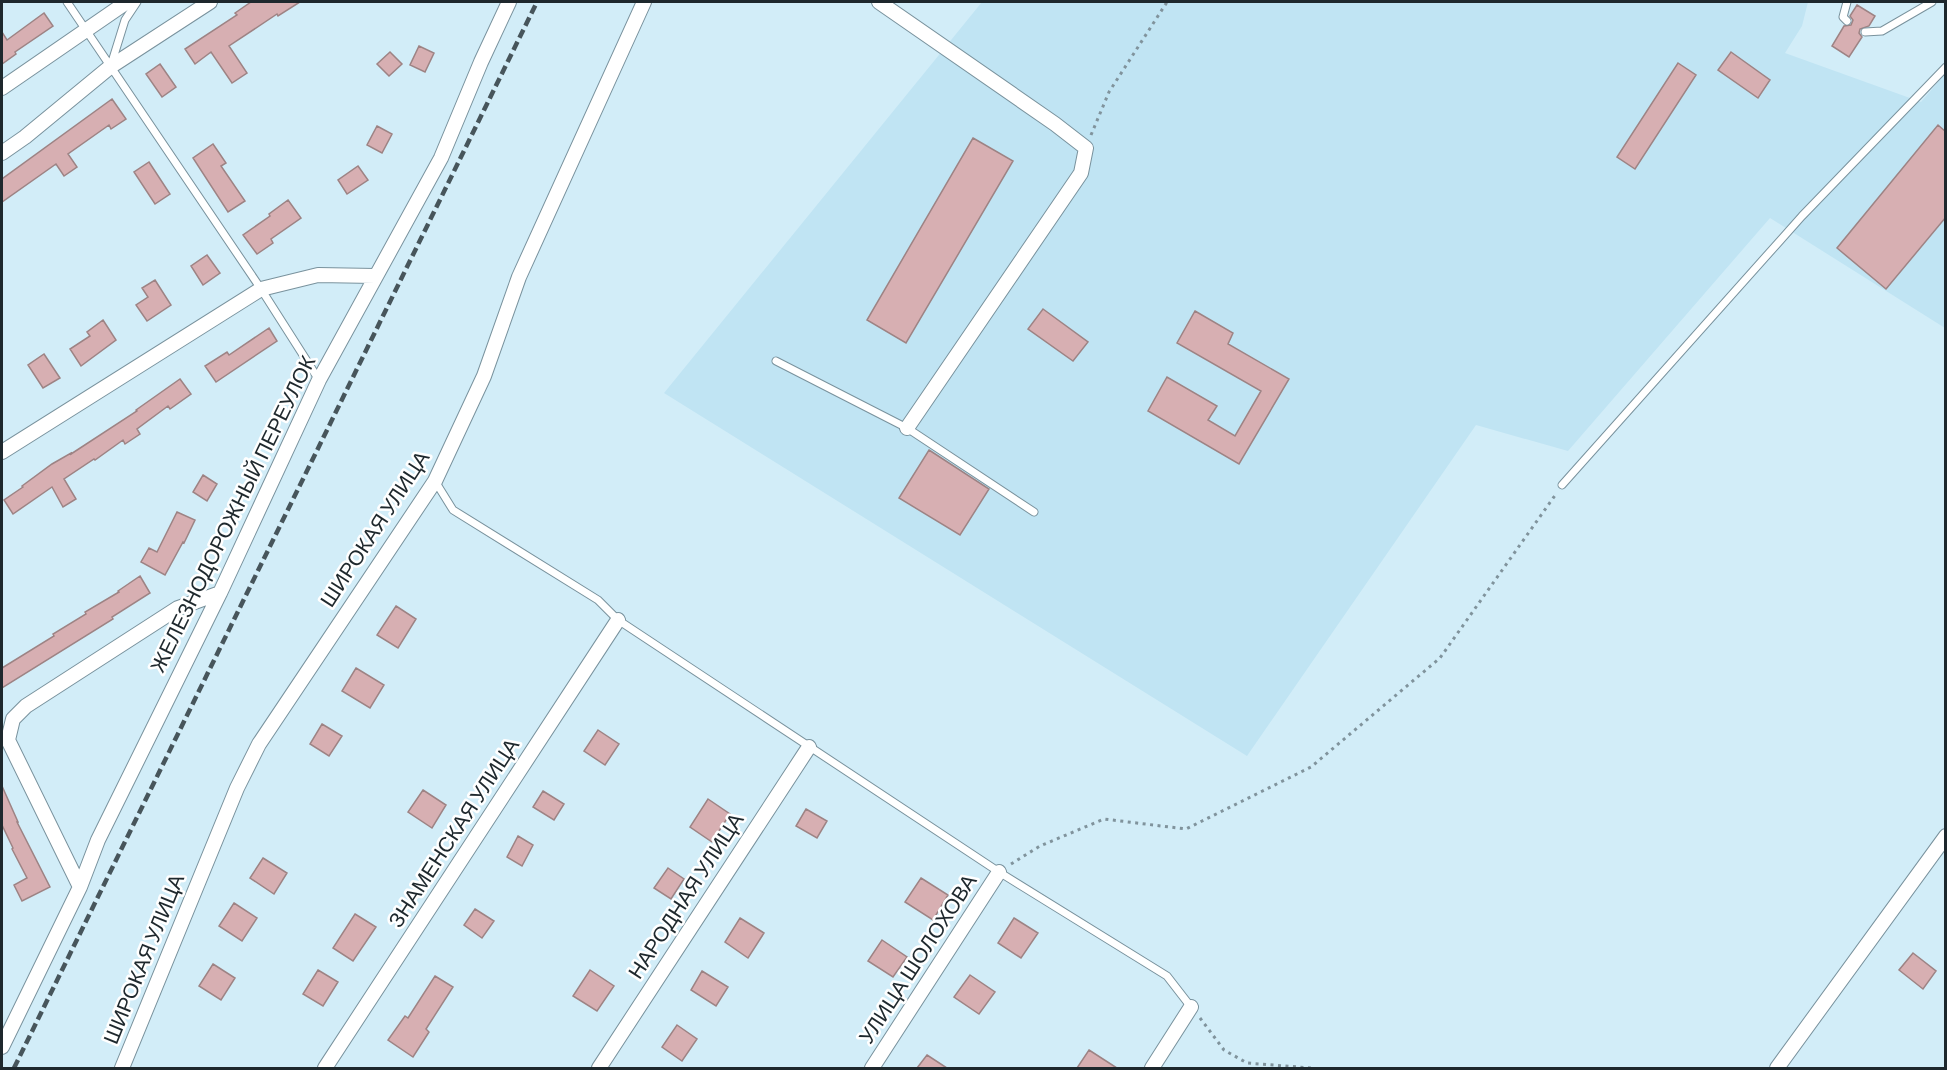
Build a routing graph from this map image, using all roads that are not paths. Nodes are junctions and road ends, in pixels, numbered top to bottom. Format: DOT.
graph roads {
  1 [pos="68,2"];
  2 [pos="127,2"];
  3 [pos="137,2"];
  4 [pos="210,2"];
  5 [pos="509,2"];
  6 [pos="644,2"];
  7 [pos="879,2"];
  8 [pos="1847,2"];
  9 [pos="1932,2"];
  10 [pos="1847,21"];
  11 [pos="87,30"];
  12 [pos="1865,33"];
  13 [pos="110,67"];
  14 [pos="1946,67"];
  15 [pos="2,88"];
  16 [pos="2,153"];
  17 [pos="375,276"];
  18 [pos="261,289"];
  19 [pos="776,361"];
  20 [pos="318,380"];
  21 [pos="907,428"];
  22 [pos="2,452"];
  23 [pos="435,482"];
  24 [pos="1562,485"];
  25 [pos="1034,512"];
  26 [pos="220,592"];
  27 [pos="618,620"];
  28 [pos="809,747"];
  29 [pos="1946,836"];
  30 [pos="999,872"];
  31 [pos="80,886"];
  32 [pos="1191,1007"];
  33 [pos="2,1047"];
  34 [pos="122,1068"];
  35 [pos="325,1068"];
  36 [pos="599,1068"];
  37 [pos="872,1068"];
  38 [pos="1152,1068"];
  39 [pos="1777,1068"];
  1 -- 11 [label="lane"];
  2 -- 11 [label="street"];
  3 -- 13 [label="lane"];
  4 -- 13 [label="street"];
  5 -- 17 [label="street, ЖЕЛЕЗНОДОРОЖНЫЙ ПЕРЕУЛОК"];
  6 -- 23 [label="street, ШИРОКАЯ УЛИЦА"];
  7 -- 21 [label="street"];
  8 -- 10 [label="lane"];
  9 -- 12 [label="lane"];
  11 -- 13 [label="lane"];
  11 -- 15 [label="street"];
  13 -- 16 [label="street"];
  13 -- 18 [label="lane"];
  14 -- 24 [label="lane"];
  17 -- 18 [label="street"];
  17 -- 20 [label="street, ЖЕЛЕЗНОДОРОЖНЫЙ ПЕРЕУЛОК"];
  18 -- 20 [label="lane"];
  18 -- 22 [label="street"];
  19 -- 21 [label="lane"];
  20 -- 26 [label="street, ЖЕЛЕЗНОДОРОЖНЫЙ ПЕРЕУЛОК"];
  21 -- 25 [label="lane"];
  23 -- 27 [label="lane"];
  23 -- 34 [label="street, ШИРОКАЯ УЛИЦА"];
  26 -- 31 [label="street, ЖЕЛЕЗНОДОРОЖНЫЙ ПЕРЕУЛОК"];
  26 -- 31 [label="street"];
  27 -- 28 [label="lane"];
  27 -- 35 [label="street, ЗНАМЕНСКАЯ УЛИЦА"];
  28 -- 30 [label="lane"];
  28 -- 36 [label="street, НАРОДНАЯ УЛИЦА"];
  29 -- 39 [label="street"];
  30 -- 32 [label="lane"];
  30 -- 37 [label="street, УЛИЦА ШОЛОХОВА"];
  31 -- 33 [label="street, ЖЕЛЕЗНОДОРОЖНЫЙ ПЕРЕУЛОК"];
  32 -- 38 [label="street"];
}
